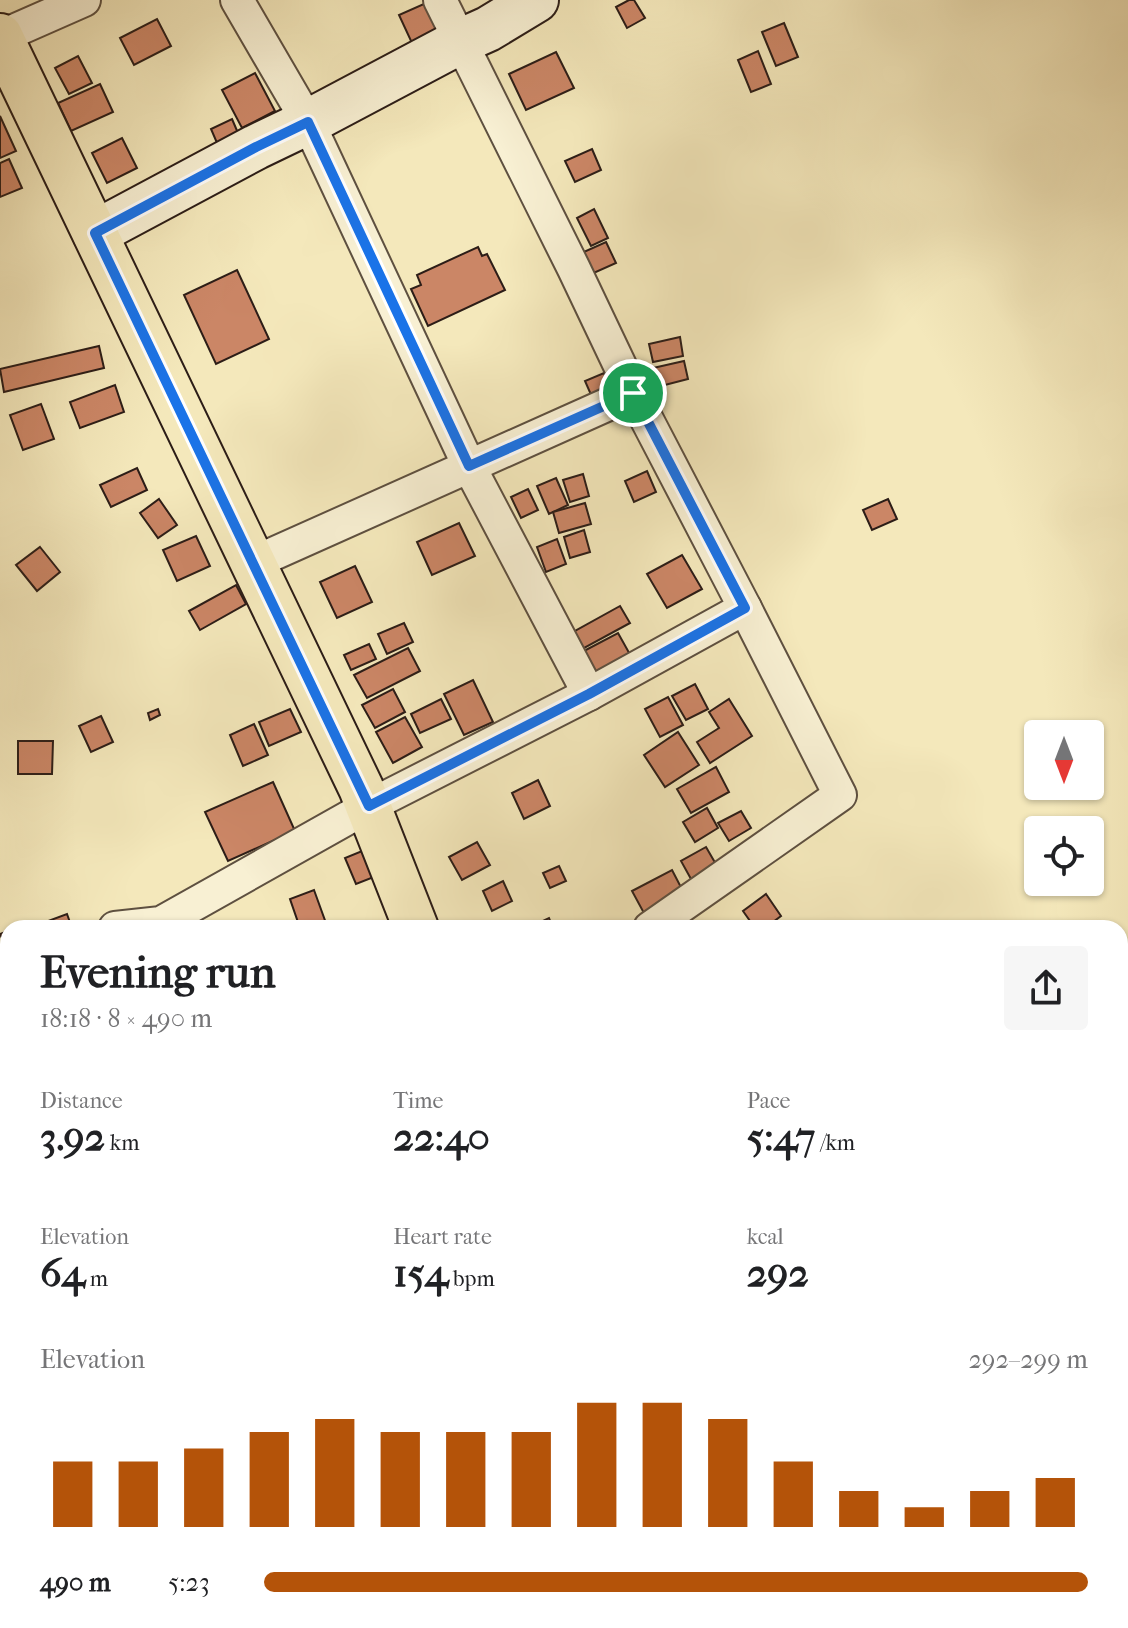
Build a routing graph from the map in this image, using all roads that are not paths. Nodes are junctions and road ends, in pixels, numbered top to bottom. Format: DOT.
graph roads {
  1 [pos="84,0"];
  2 [pos="237,0"];
  3 [pos="440,0"];
  4 [pos="536,0"];
  5 [pos="0,37"];
  6 [pos="459,42"];
  7 [pos="308,122"];
  8 [pos="95,233"];
  9 [pos="633,393"];
  10 [pos="469,466"];
  11 [pos="253,563"];
  12 [pos="745,608"];
  13 [pos="589,694"];
  14 [pos="369,806"];
  15 [pos="166,920"];
  16 [pos="413,920"];
  17 [pos="661,920"];
  1 -- 5 [label="street"];
  2 -- 7 [label="street"];
  3 -- 6 [label="street"];
  4 -- 6 [label="street"];
  5 -- 8 [label="main road"];
  6 -- 7 [label="street"];
  6 -- 9 [label="street"];
  7 -- 8 [label="street"];
  7 -- 10 [label="street"];
  8 -- 11 [label="main road"];
  9 -- 10 [label="street"];
  9 -- 12 [label="street"];
  10 -- 11 [label="street"];
  10 -- 13 [label="street"];
  11 -- 14 [label="main road"];
  12 -- 13 [label="street"];
  12 -- 17 [label="street"];
  13 -- 14 [label="street"];
  14 -- 15 [label="street"];
  14 -- 16 [label="main road"];
}
